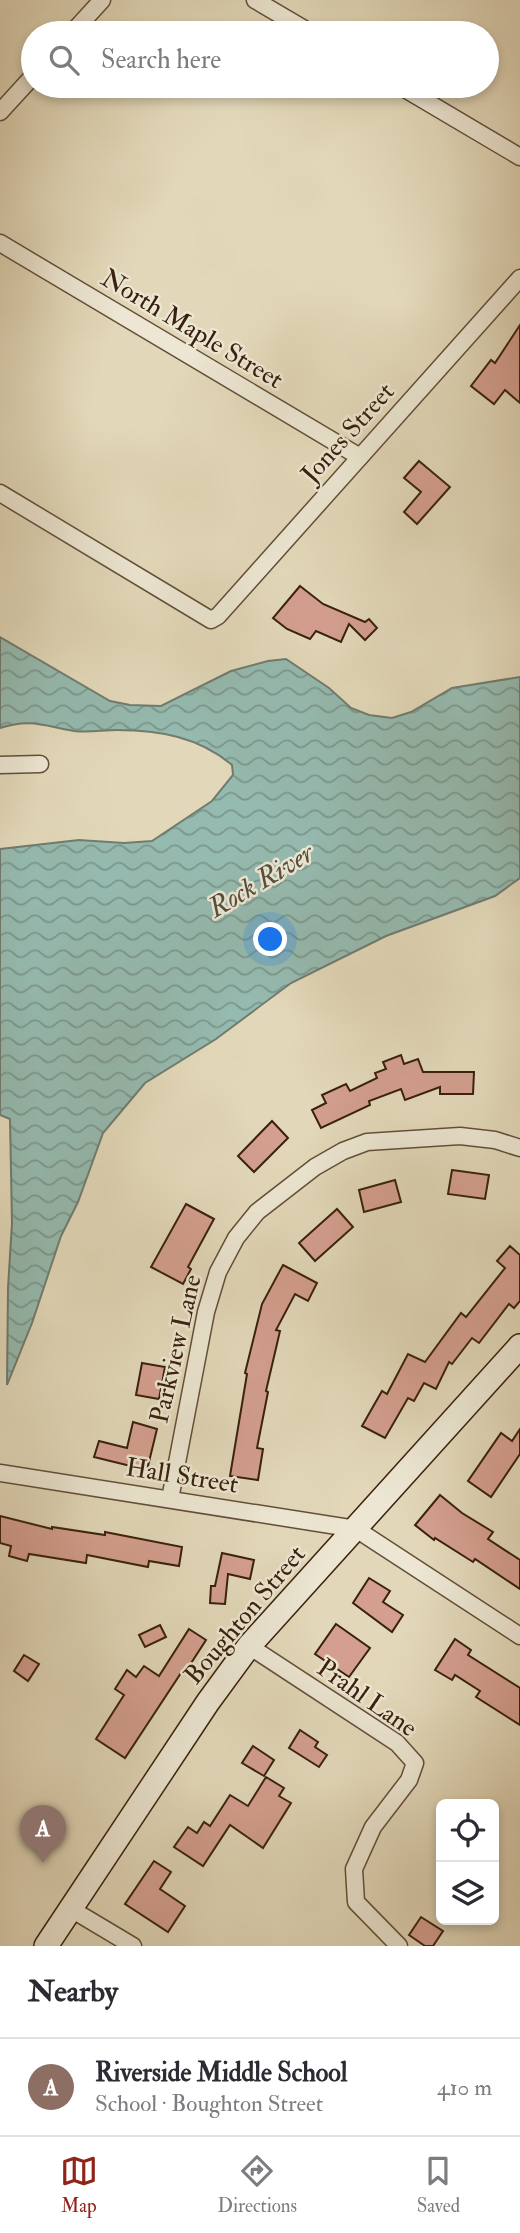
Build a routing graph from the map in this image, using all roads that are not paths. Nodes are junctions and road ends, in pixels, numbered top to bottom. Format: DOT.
graph roads {
  1 [pos="102,0"];
  2 [pos="255,0"];
  3 [pos="83,21"];
  4 [pos="291,21"];
  5 [pos="21,89"];
  6 [pos="420,98"];
  7 [pos="0,112"];
  8 [pos="520,157"];
  9 [pos="0,243"];
  10 [pos="520,278"];
  11 [pos="360,457"];
  12 [pos="0,493"];
  13 [pos="40,764"];
  14 [pos="0,765"];
  15 [pos="520,1148"];
  16 [pos="520,1346"];
  17 [pos="0,1473"];
  18 [pos="170,1499"];
  19 [pos="356,1529"];
  20 [pos="520,1636"];
  21 [pos="249,1646"];
  22 [pos="71,1909"];
  23 [pos="46,1946"];
  24 [pos="133,1946"];
  25 [pos="399,1946"];
  1 -- 3 [label="street"];
  2 -- 4 [label="street"];
  5 -- 7 [label="street"];
  6 -- 8 [label="street"];
  9 -- 11 [label="street, North Maple Street"];
  10 -- 11 [label="street, Jones Street"];
  11 -- 12 [label="street, Jones Street"];
  13 -- 14 [label="street"];
  15 -- 18 [label="street, Parkview Lane"];
  16 -- 19 [label="street, Boughton Street"];
  17 -- 18 [label="street, Hall Street"];
  18 -- 19 [label="street, Hall Street"];
  19 -- 20 [label="street"];
  19 -- 21 [label="street, Boughton Street"];
  21 -- 22 [label="street, Boughton Street"];
  21 -- 25 [label="street, Prahl Lane"];
  22 -- 23 [label="street, Boughton Street"];
  22 -- 24 [label="street"];
}
